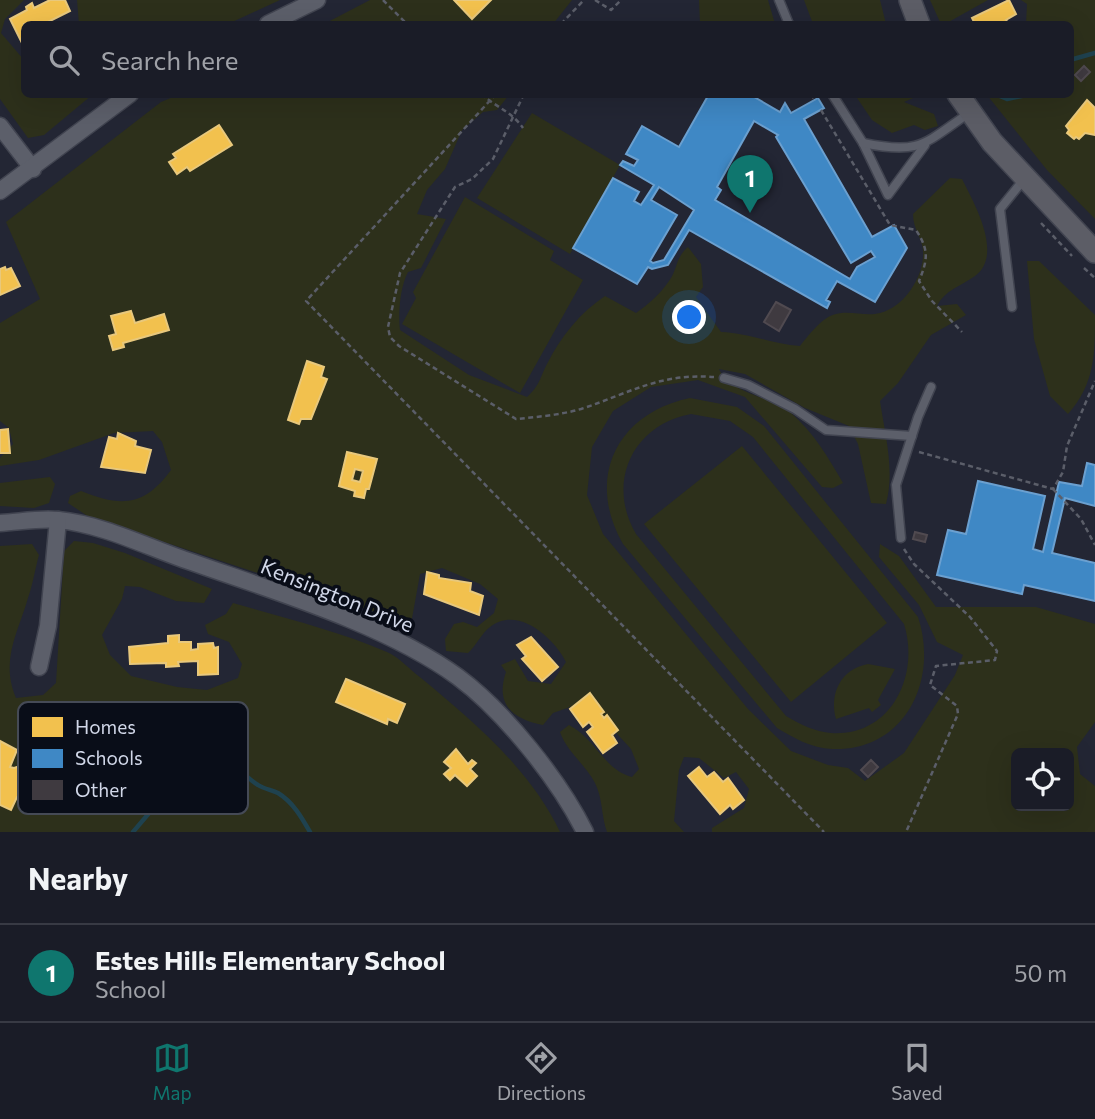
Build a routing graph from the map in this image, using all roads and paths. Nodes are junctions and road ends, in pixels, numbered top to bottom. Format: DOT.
graph roads {
  1 [pos="317,0"];
  2 [pos="383,0"];
  3 [pos="582,0"];
  4 [pos="595,0"];
  5 [pos="621,0"];
  6 [pos="779,0"];
  7 [pos="910,0"];
  8 [pos="274,21"];
  9 [pos="404,21"];
  10 [pos="564,21"];
  11 [pos="788,21"];
  12 [pos="918,21"];
  13 [pos="125,98"];
  14 [pos="486,98"];
  15 [pos="492,98"];
  16 [pos="522,98"];
  17 [pos="835,98"];
  18 [pos="960,98"];
  19 [pos="821,110"];
  20 [pos="969,113"];
  21 [pos="514,114"];
  22 [pos="0,126"];
  23 [pos="523,128"];
  24 [pos="863,143"];
  25 [pos="925,145"];
  26 [pos="33,169"];
  27 [pos="1025,178"];
  28 [pos="0,191"];
  29 [pos="1095,252"];
  30 [pos="1012,307"];
  31 [pos="962,332"];
  32 [pos="724,378"];
  33 [pos="1095,381"];
  34 [pos="931,387"];
  35 [pos="912,436"];
  36 [pos="908,449"];
  37 [pos="1053,489"];
  38 [pos="58,520"];
  39 [pos="0,523"];
  40 [pos="901,538"];
  41 [pos="1095,545"];
  42 [pos="38,667"];
  43 [pos="585,832"];
  44 [pos="824,832"];
  45 [pos="906,832"];
  1 -- 8 [label="street"];
  2 -- 9 [label="path"];
  3 -- 10 [label="path"];
  4 -- 5 [label="path"];
  6 -- 11 [label="lane"];
  7 -- 12 [label="main road"];
  13 -- 26 [label="street"];
  14 -- 21 [label="path"];
  15 -- 44 [label="path"];
  16 -- 21 [label="path"];
  17 -- 24 [label="lane"];
  18 -- 20 [label="main road"];
  19 -- 31 [label="path"];
  20 -- 25 [label="lane"];
  20 -- 27 [label="main road"];
  21 -- 23 [label="path"];
  21 -- 32 [label="path"];
  22 -- 26 [label="street"];
  24 -- 25 [label="lane"];
  24 -- 25 [label="lane"];
  26 -- 28 [label="street"];
  27 -- 29 [label="main road"];
  27 -- 30 [label="lane"];
  32 -- 35 [label="lane"];
  33 -- 37 [label="path"];
  34 -- 35 [label="lane"];
  35 -- 36 [label="lane"];
  36 -- 37 [label="path"];
  36 -- 40 [label="lane"];
  37 -- 41 [label="path"];
  38 -- 39 [label="street, Kensington Drive"];
  38 -- 42 [label="street"];
  38 -- 43 [label="street, Kensington Drive"];
  40 -- 45 [label="path"];
}
